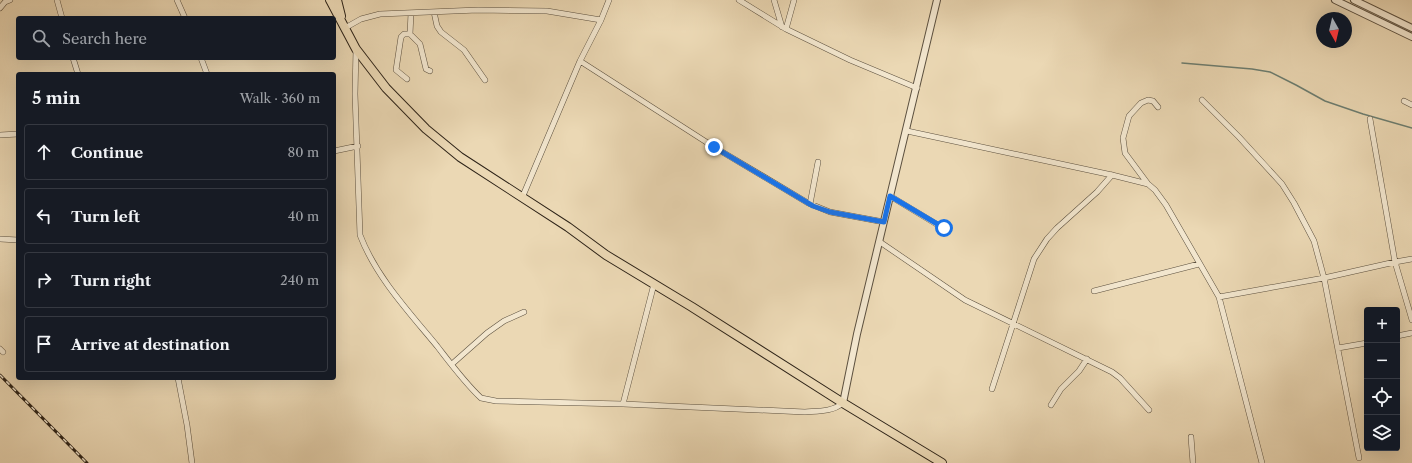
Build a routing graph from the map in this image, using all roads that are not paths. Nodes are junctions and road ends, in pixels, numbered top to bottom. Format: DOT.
graph roads {
  1 [pos="10,0"];
  2 [pos="57,0"];
  3 [pos="177,0"];
  4 [pos="330,0"];
  5 [pos="337,0"];
  6 [pos="609,0"];
  7 [pos="739,0"];
  8 [pos="774,0"];
  9 [pos="794,0"];
  10 [pos="937,0"];
  11 [pos="1335,0"];
  12 [pos="1354,0"];
  13 [pos="0,8"];
  14 [pos="434,12"];
  15 [pos="412,13"];
  16 [pos="61,16"];
  17 [pos="184,16"];
  18 [pos="601,20"];
  19 [pos="343,24"];
  20 [pos="784,28"];
  21 [pos="1412,28"];
  22 [pos="410,34"];
  23 [pos="1412,37"];
  24 [pos="356,49"];
  25 [pos="74,60"];
  26 [pos="202,60"];
  27 [pos="580,61"];
  28 [pos="430,71"];
  29 [pos="76,72"];
  30 [pos="206,72"];
  31 [pos="407,79"];
  32 [pos="485,80"];
  33 [pos="917,88"];
  34 [pos="1202,100"];
  35 [pos="1404,101"];
  36 [pos="1412,105"];
  37 [pos="1158,107"];
  38 [pos="1370,119"];
  39 [pos="906,131"];
  40 [pos="16,134"];
  41 [pos="0,135"];
  42 [pos="358,146"];
  43 [pos="336,151"];
  44 [pos="818,162"];
  45 [pos="1112,175"];
  46 [pos="1148,184"];
  47 [pos="890,196"];
  48 [pos="522,198"];
  49 [pos="810,204"];
  50 [pos="884,222"];
  51 [pos="944,228"];
  52 [pos="0,239"];
  53 [pos="16,240"];
  54 [pos="880,242"];
  55 [pos="1412,259"];
  56 [pos="1395,262"];
  57 [pos="1199,264"];
  58 [pos="1324,278"];
  59 [pos="654,284"];
  60 [pos="1094,291"];
  61 [pos="1219,297"];
  62 [pos="524,312"];
  63 [pos="1412,320"];
  64 [pos="1013,324"];
  65 [pos="1412,333"];
  66 [pos="1400,335"];
  67 [pos="1364,343"];
  68 [pos="1338,348"];
  69 [pos="1087,359"];
  70 [pos="452,364"];
  71 [pos="178,380"];
  72 [pos="992,389"];
  73 [pos="843,403"];
  74 [pos="623,404"];
  75 [pos="1051,405"];
  76 [pos="1149,410"];
  77 [pos="1191,437"];
  78 [pos="1359,458"];
  79 [pos="192,463"];
  80 [pos="942,463"];
  81 [pos="1193,463"];
  82 [pos="1262,463"];
  1 -- 13 [label="street"];
  2 -- 16 [label="street"];
  3 -- 17 [label="street"];
  4 -- 19 [label="main road"];
  5 -- 19 [label="main road"];
  6 -- 18 [label="street"];
  7 -- 20 [label="street"];
  8 -- 20 [label="street"];
  9 -- 20 [label="street"];
  10 -- 33 [label="street"];
  11 -- 23 [label="street"];
  12 -- 21 [label="street"];
  14 -- 15 [label="street"];
  14 -- 18 [label="street"];
  14 -- 32 [label="street"];
  15 -- 19 [label="street"];
  15 -- 22 [label="street"];
  18 -- 27 [label="street"];
  19 -- 24 [label="main road"];
  20 -- 33 [label="street"];
  22 -- 28 [label="street"];
  22 -- 31 [label="street"];
  24 -- 42 [label="street"];
  24 -- 48 [label="main road"];
  25 -- 29 [label="street"];
  26 -- 30 [label="street"];
  27 -- 48 [label="street"];
  27 -- 49 [label="street"];
  33 -- 39 [label="street"];
  34 -- 58 [label="street"];
  35 -- 36 [label="street"];
  37 -- 46 [label="street"];
  38 -- 56 [label="street"];
  39 -- 45 [label="street"];
  39 -- 47 [label="street"];
  40 -- 41 [label="street"];
  42 -- 43 [label="street"];
  42 -- 70 [label="street"];
  44 -- 49 [label="street"];
  45 -- 46 [label="street"];
  45 -- 64 [label="street"];
  46 -- 57 [label="street"];
  47 -- 50 [label="street"];
  47 -- 51 [label="street"];
  48 -- 59 [label="main road"];
  49 -- 50 [label="street"];
  50 -- 54 [label="street"];
  52 -- 53 [label="street"];
  54 -- 64 [label="street"];
  54 -- 73 [label="street"];
  55 -- 56 [label="street"];
  56 -- 58 [label="street"];
  56 -- 63 [label="street"];
  57 -- 60 [label="street"];
  57 -- 61 [label="street"];
  58 -- 61 [label="street"];
  58 -- 68 [label="street"];
  59 -- 73 [label="main road"];
  59 -- 74 [label="street"];
  61 -- 82 [label="street"];
  62 -- 70 [label="street"];
  64 -- 69 [label="street"];
  64 -- 72 [label="street"];
  65 -- 66 [label="street"];
  67 -- 68 [label="street"];
  68 -- 78 [label="street"];
  69 -- 75 [label="street"];
  69 -- 76 [label="street"];
  70 -- 74 [label="street"];
  71 -- 79 [label="street"];
  73 -- 74 [label="street"];
  73 -- 80 [label="main road"];
  77 -- 81 [label="street"];
}
